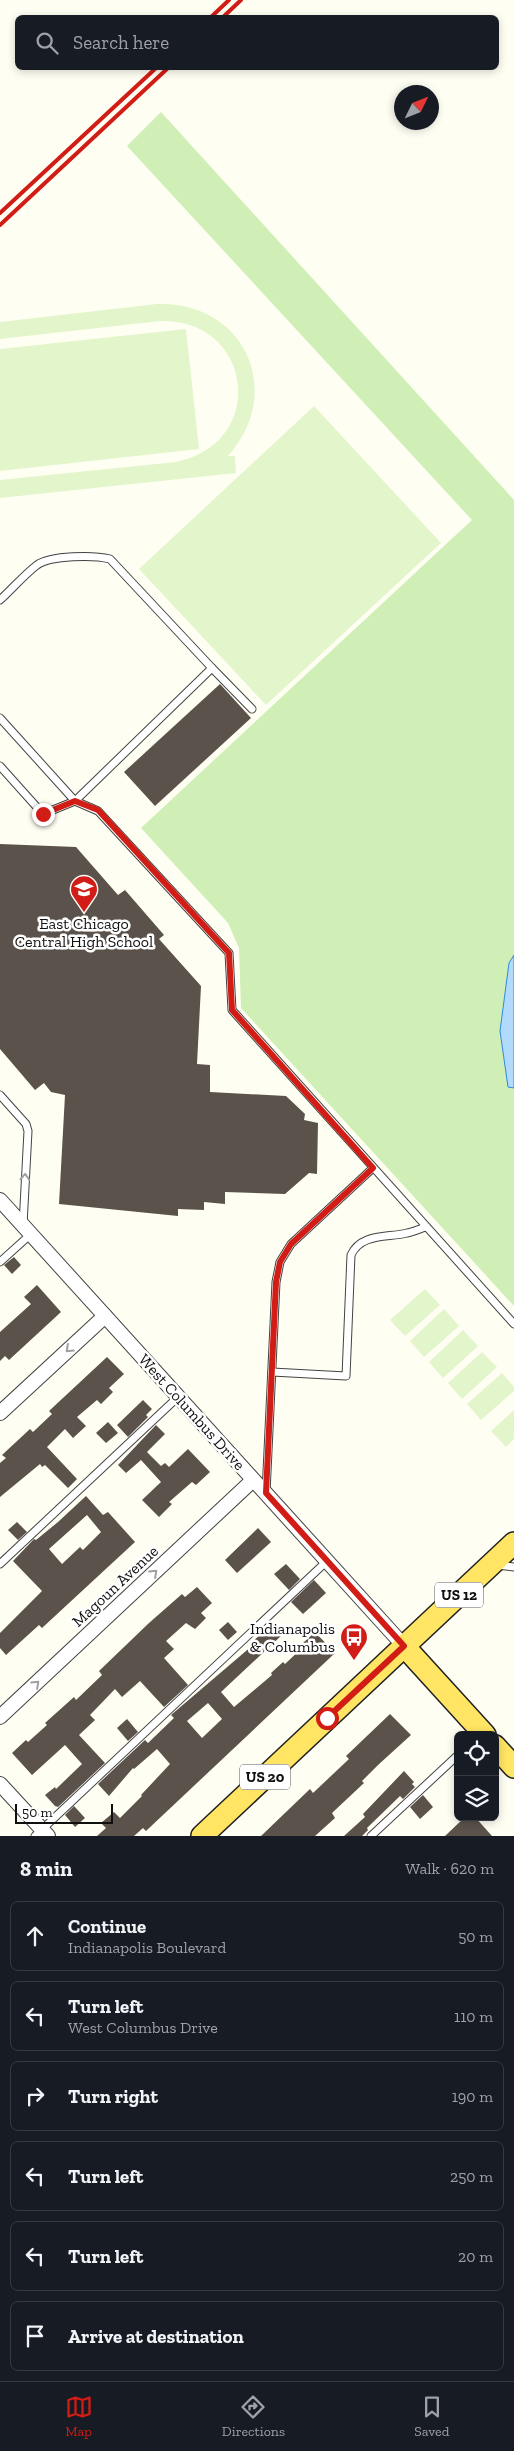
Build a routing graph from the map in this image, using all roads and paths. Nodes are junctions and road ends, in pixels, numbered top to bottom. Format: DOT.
graph roads {
  1 [pos="0,600"];
  2 [pos="212,668"];
  3 [pos="252,709"];
  4 [pos="0,718"];
  5 [pos="0,766"];
  6 [pos="75,801"];
  7 [pos="0,1095"];
  8 [pos="373,1168"];
  9 [pos="0,1200"];
  10 [pos="426,1227"];
  11 [pos="27,1230"];
  12 [pos="0,1262"];
  13 [pos="105,1316"];
  14 [pos="514,1324"];
  15 [pos="272,1372"];
  16 [pos="178,1397"];
  17 [pos="0,1413"];
  18 [pos="253,1480"];
  19 [pos="266,1493"];
  20 [pos="514,1544"];
  21 [pos="327,1561"];
  22 [pos="0,1564"];
  23 [pos="492,1564"];
  24 [pos="514,1567"];
  25 [pos="404,1646"];
  26 [pos="0,1717"];
  27 [pos="480,1731"];
  28 [pos="499,1751"];
  29 [pos="454,1759"];
  30 [pos="514,1767"];
  31 [pos="0,1784"];
  32 [pos="42,1834"];
  33 [pos="202,1836"];
  34 [pos="371,1836"];
  1 -- 2 [label="lane"];
  2 -- 3 [label="lane"];
  2 -- 6 [label="lane"];
  4 -- 6 [label="lane"];
  5 -- 6 [label="lane"];
  6 -- 8 [label="lane"];
  11 -- 7 [label="lane, one-way"];
  8 -- 10 [label="lane"];
  8 -- 15 [label="lane"];
  9 -- 11 [label="street, West Columbus Drive"];
  10 -- 14 [label="lane"];
  10 -- 15 [label="lane"];
  11 -- 12 [label="lane"];
  11 -- 13 [label="street, West Columbus Drive"];
  13 -- 16 [label="street, West Columbus Drive"];
  13 -- 17 [label="street, one-way"];
  15 -- 19 [label="lane"];
  16 -- 18 [label="street, West Columbus Drive"];
  16 -- 22 [label="lane"];
  18 -- 19 [label="street, West Columbus Drive"];
  26 -- 18 [label="street, Magoun Avenue, one-way"];
  19 -- 21 [label="street, West Columbus Drive"];
  20 -- 23 [label="main road, US 12"];
  21 -- 25 [label="street, West Columbus Drive"];
  21 -- 32 [label="lane"];
  23 -- 24 [label="lane"];
  23 -- 25 [label="main road, US 12"];
  25 -- 27 [label="main road, West Columbus Drive"];
  25 -- 33 [label="main road, US 20"];
  28 -- 30 [label="main road, West Columbus Drive"];
  29 -- 34 [label="lane"];
  31 -- 32 [label="street"];
}
